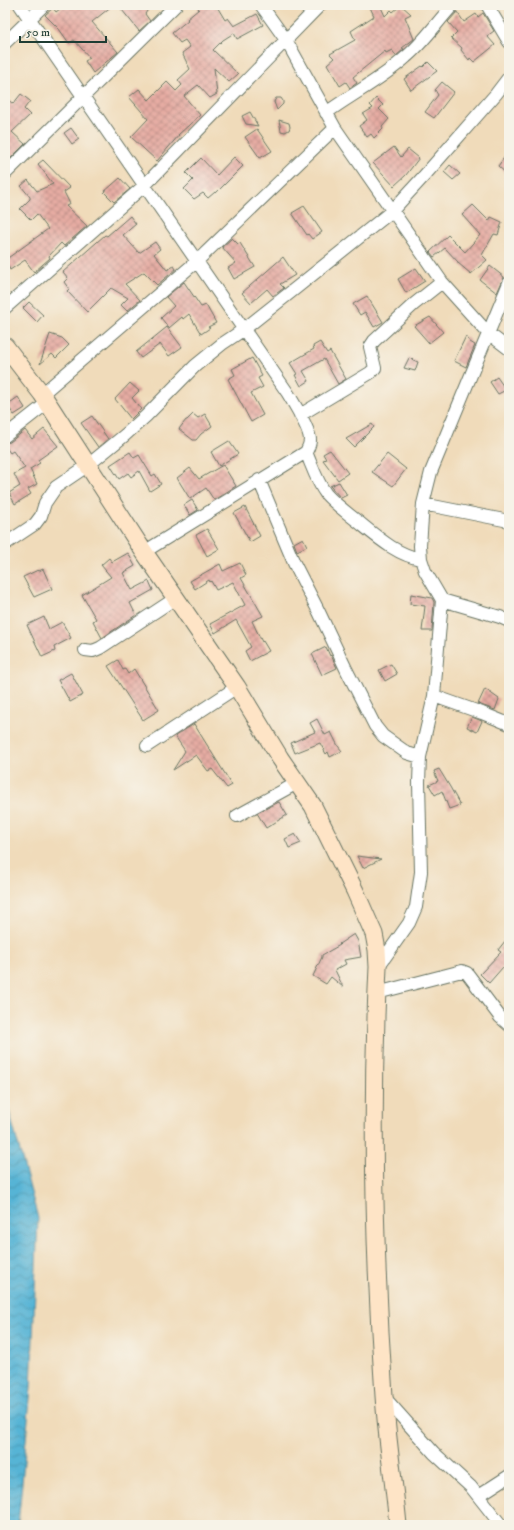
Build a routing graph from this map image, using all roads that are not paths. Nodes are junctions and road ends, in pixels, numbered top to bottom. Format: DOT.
graph roads {
  1 [pos="20,5"];
  2 [pos="44,5"];
  3 [pos="176,5"];
  4 [pos="261,5"];
  5 [pos="320,5"];
  6 [pos="453,5"];
  7 [pos="487,5"];
  8 [pos="30,19"];
  9 [pos="286,40"];
  10 [pos="509,42"];
  11 [pos="5,43"];
  12 [pos="509,77"];
  13 [pos="83,96"];
  14 [pos="326,113"];
  15 [pos="335,128"];
  16 [pos="5,174"];
  17 [pos="145,185"];
  18 [pos="392,211"];
  19 [pos="196,262"];
  20 [pos="442,282"];
  21 [pos="509,283"];
  22 [pos="5,308"];
  23 [pos="243,330"];
  24 [pos="488,333"];
  25 [pos="5,346"];
  26 [pos="509,349"];
  27 [pos="44,399"];
  28 [pos="300,415"];
  29 [pos="5,436"];
  30 [pos="306,452"];
  31 [pos="87,466"];
  32 [pos="259,480"];
  33 [pos="423,504"];
  34 [pos="509,521"];
  35 [pos="5,544"];
  36 [pos="144,552"];
  37 [pos="421,559"];
  38 [pos="176,598"];
  39 [pos="442,600"];
  40 [pos="509,621"];
  41 [pos="85,650"];
  42 [pos="237,687"];
  43 [pos="434,696"];
  44 [pos="509,724"];
  45 [pos="147,746"];
  46 [pos="420,757"];
  47 [pos="297,783"];
  48 [pos="237,816"];
  49 [pos="378,967"];
  50 [pos="377,993"];
  51 [pos="509,1025"];
  52 [pos="384,1397"];
  53 [pos="509,1476"];
  54 [pos="478,1496"];
  55 [pos="398,1525"];
  56 [pos="501,1525"];
  1 -- 8 [label="street"];
  2 -- 8 [label="street"];
  3 -- 13 [label="street"];
  4 -- 9 [label="street"];
  5 -- 9 [label="street"];
  6 -- 14 [label="street"];
  7 -- 10 [label="street"];
  8 -- 11 [label="street"];
  8 -- 13 [label="street"];
  9 -- 14 [label="street"];
  9 -- 17 [label="street"];
  12 -- 18 [label="street"];
  13 -- 16 [label="street"];
  13 -- 17 [label="street"];
  14 -- 15 [label="street"];
  15 -- 18 [label="street"];
  15 -- 19 [label="street"];
  17 -- 19 [label="street"];
  17 -- 22 [label="street"];
  18 -- 20 [label="street"];
  18 -- 23 [label="street"];
  19 -- 23 [label="street"];
  19 -- 27 [label="street"];
  20 -- 24 [label="street"];
  20 -- 28 [label="street"];
  21 -- 24 [label="street"];
  23 -- 28 [label="street"];
  23 -- 31 [label="street"];
  24 -- 26 [label="street"];
  24 -- 33 [label="street"];
  25 -- 27 [label="main road"];
  27 -- 29 [label="street"];
  27 -- 31 [label="main road"];
  28 -- 30 [label="street"];
  30 -- 32 [label="street"];
  30 -- 37 [label="street"];
  31 -- 35 [label="street"];
  31 -- 36 [label="main road"];
  32 -- 36 [label="street"];
  32 -- 46 [label="street"];
  33 -- 34 [label="street"];
  33 -- 37 [label="street"];
  36 -- 38 [label="main road"];
  37 -- 39 [label="street"];
  38 -- 41 [label="street"];
  38 -- 42 [label="main road"];
  39 -- 40 [label="street"];
  39 -- 43 [label="street"];
  42 -- 45 [label="street"];
  42 -- 47 [label="main road"];
  43 -- 44 [label="street"];
  43 -- 46 [label="street"];
  46 -- 49 [label="street"];
  47 -- 48 [label="street"];
  47 -- 49 [label="main road"];
  49 -- 50 [label="main road"];
  50 -- 51 [label="street"];
  50 -- 52 [label="main road"];
  52 -- 54 [label="street"];
  52 -- 55 [label="main road"];
  53 -- 54 [label="street"];
  54 -- 56 [label="street"];
}
